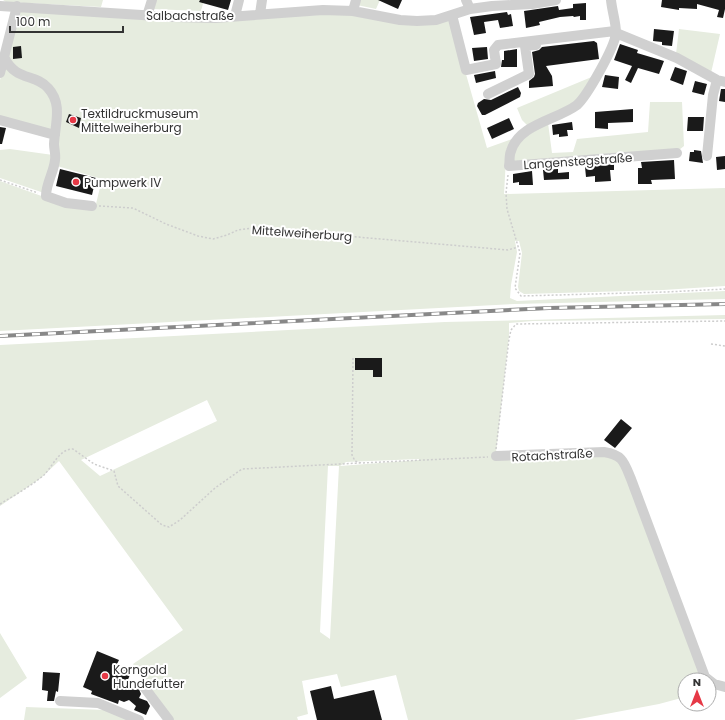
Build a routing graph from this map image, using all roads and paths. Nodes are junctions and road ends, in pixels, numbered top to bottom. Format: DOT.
graph roads {
  1 [pos="152,0"];
  2 [pos="239,0"];
  3 [pos="262,0"];
  4 [pos="356,0"];
  5 [pos="556,0"];
  6 [pos="611,0"];
  7 [pos="492,3"];
  8 [pos="0,4"];
  9 [pos="468,4"];
  10 [pos="17,6"];
  11 [pos="353,11"];
  12 [pos="260,14"];
  13 [pos="452,15"];
  14 [pos="147,16"];
  15 [pos="235,16"];
  16 [pos="615,34"];
  17 [pos="2,58"];
  18 [pos="0,73"];
  19 [pos="721,81"];
  20 [pos="488,94"];
  21 [pos="0,120"];
  22 [pos="55,135"];
  23 [pos="677,153"];
  24 [pos="707,156"];
  25 [pos="509,166"];
  26 [pos="0,180"];
  27 [pos="46,196"];
  28 [pos="92,206"];
  29 [pos="518,247"];
  30 [pos="725,289"];
  31 [pos="725,321"];
  32 [pos="711,344"];
  33 [pos="725,346"];
  34 [pos="353,358"];
  35 [pos="496,456"];
  36 [pos="361,463"];
  37 [pos="0,504"];
  38 [pos="144,687"];
  39 [pos="725,687"];
  40 [pos="60,701"];
  41 [pos="139,720"];
  42 [pos="169,720"];
  1 -- 14 [label="street"];
  2 -- 15 [label="street"];
  3 -- 12 [label="street"];
  4 -- 11 [label="street"];
  5 -- 7 [label="street, Salbachstraße"];
  6 -- 16 [label="street"];
  7 -- 9 [label="street, Salbachstraße"];
  8 -- 10 [label="street, Salbachstraße"];
  9 -- 13 [label="street, Salbachstraße"];
  10 -- 14 [label="street, Salbachstraße"];
  10 -- 17 [label="street"];
  11 -- 12 [label="street, Salbachstraße"];
  11 -- 13 [label="street, Salbachstraße"];
  12 -- 15 [label="street, Salbachstraße"];
  13 -- 16 [label="street"];
  14 -- 15 [label="street, Salbachstraße"];
  16 -- 19 [label="street"];
  16 -- 20 [label="street"];
  16 -- 25 [label="street, Langenstegstraße"];
  17 -- 18 [label="street"];
  17 -- 22 [label="street"];
  19 -- 24 [label="street"];
  21 -- 22 [label="street"];
  22 -- 27 [label="street"];
  23 -- 25 [label="street, Langenstegstraße"];
  25 -- 29 [label="path"];
  26 -- 27 [label="path"];
  27 -- 28 [label="street"];
  28 -- 29 [label="path, Mittelweiherburg"];
  29 -- 30 [label="path"];
  31 -- 35 [label="path, Rotachstraße"];
  32 -- 33 [label="path"];
  34 -- 36 [label="path"];
  35 -- 36 [label="path"];
  35 -- 39 [label="street, Rotachstraße"];
  36 -- 37 [label="path"];
  38 -- 42 [label="street"];
  40 -- 41 [label="street"];
}
